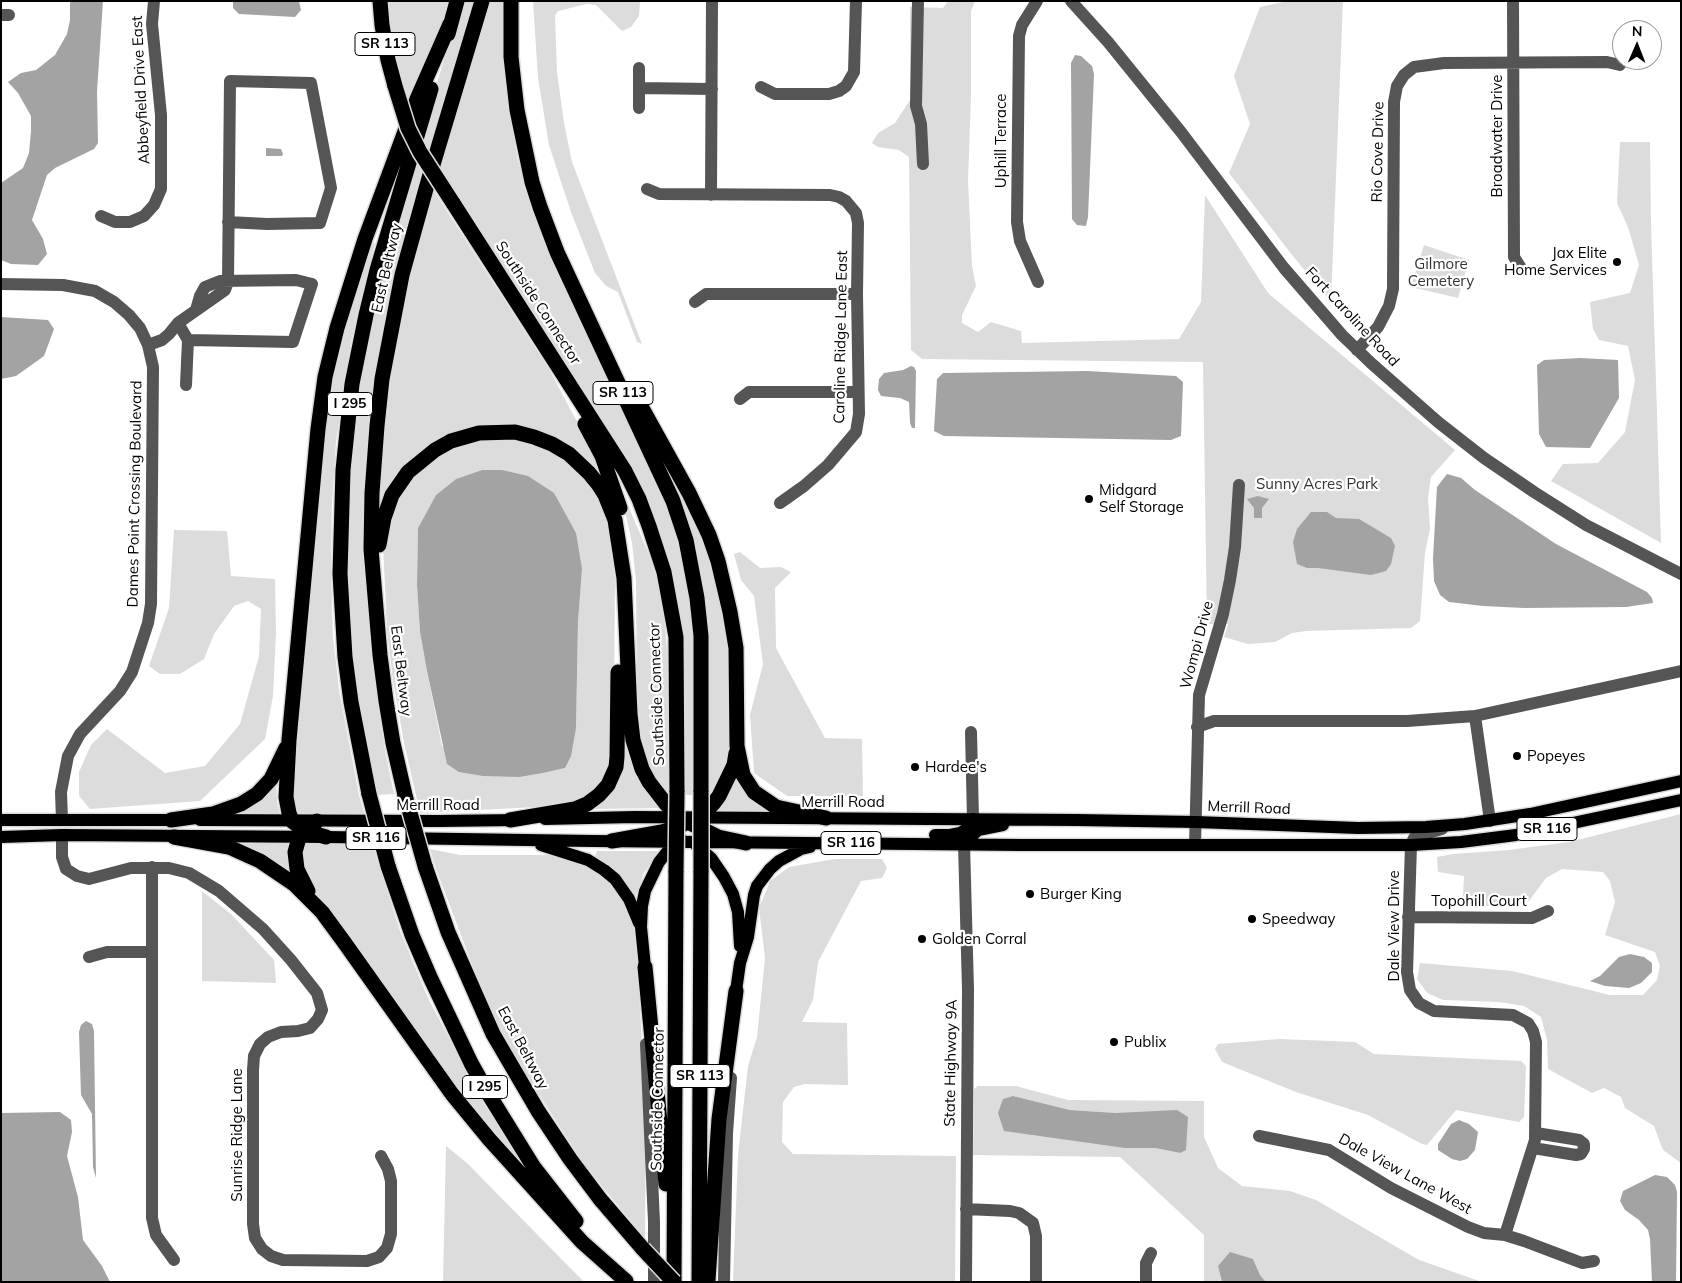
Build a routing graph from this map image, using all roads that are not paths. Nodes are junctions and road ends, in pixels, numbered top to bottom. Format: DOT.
graph roads {
  1 [pos="154,1"];
  2 [pos="380,1"];
  3 [pos="457,1"];
  4 [pos="482,1"];
  5 [pos="511,1"];
  6 [pos="712,1"];
  7 [pos="856,1"];
  8 [pos="918,1"];
  9 [pos="1037,1"];
  10 [pos="1071,1"];
  11 [pos="1513,1"];
  12 [pos="450,24"];
  13 [pos="1513,62"];
  14 [pos="1612,63"];
  15 [pos="638,68"];
  16 [pos="761,87"];
  17 [pos="638,88"];
  18 [pos="712,89"];
  19 [pos="638,108"];
  20 [pos="923,164"];
  21 [pos="647,190"];
  22 [pos="712,195"];
  23 [pos="101,216"];
  24 [pos="228,222"];
  25 [pos="1521,268"];
  26 [pos="228,280"];
  27 [pos="1038,282"];
  28 [pos="1,284"];
  29 [pos="573,287"];
  30 [pos="857,294"];
  31 [pos="695,302"];
  32 [pos="178,323"];
  33 [pos="188,340"];
  34 [pos="148,345"];
  35 [pos="1357,350"];
  36 [pos="568,383"];
  37 [pos="186,385"];
  38 [pos="858,392"];
  39 [pos="740,399"];
  40 [pos="1239,485"];
  41 [pos="780,503"];
  42 [pos="620,545"];
  43 [pos="1681,574"];
  44 [pos="375,592"];
  45 [pos="1681,671"];
  46 [pos="1475,716"];
  47 [pos="1197,727"];
  48 [pos="971,732"];
  49 [pos="289,740"];
  50 [pos="633,740"];
  51 [pos="737,746"];
  52 [pos="1681,781"];
  53 [pos="1681,800"];
  54 [pos="826,818"];
  55 [pos="973,819"];
  56 [pos="1,820"];
  57 [pos="62,820"];
  58 [pos="165,820"];
  59 [pos="510,820"];
  60 [pos="1077,820"];
  61 [pos="292,821"];
  62 [pos="317,821"];
  63 [pos="1490,821"];
  64 [pos="1196,822"];
  65 [pos="1465,824"];
  66 [pos="1,829"];
  67 [pos="688,830"];
  68 [pos="302,834"];
  69 [pos="62,836"];
  70 [pos="1,837"];
  71 [pos="174,837"];
  72 [pos="326,837"];
  73 [pos="528,840"];
  74 [pos="612,842"];
  75 [pos="746,843"];
  76 [pos="837,843"];
  77 [pos="964,844"];
  78 [pos="1195,845"];
  79 [pos="1411,845"];
  80 [pos="152,867"];
  81 [pos="1548,911"];
  82 [pos="322,912"];
  83 [pos="1408,917"];
  84 [pos="641,928"];
  85 [pos="152,952"];
  86 [pos="89,958"];
  87 [pos="740,963"];
  88 [pos="645,967"];
  89 [pos="736,991"];
  90 [pos="1536,1133"];
  91 [pos="1259,1136"];
  92 [pos="1534,1148"];
  93 [pos="380,1156"];
  94 [pos="966,1209"];
  95 [pos="674,1226"];
  96 [pos="1505,1235"];
  97 [pos="1150,1253"];
  98 [pos="174,1260"];
  99 [pos="1594,1262"];
  100 [pos="626,1281"];
  101 [pos="654,1282"];
  102 [pos="674,1282"];
  103 [pos="699,1282"];
  104 [pos="707,1282"];
  105 [pos="724,1282"];
  106 [pos="966,1282"];
  107 [pos="1036,1282"];
  108 [pos="1146,1282"];
  1 -- 23 [label="street, Abbeyfield Drive East"];
  2 -- 36 [label="highway, Southside Connector / SR 113, bridge"];
  3 -- 12 [label="highway, East Beltway / I 295"];
  4 -- 44 [label="highway, East Beltway / I 295"];
  5 -- 29 [label="highway, Southside Connector / SR 113"];
  6 -- 18 [label="street"];
  7 -- 16 [label="street"];
  8 -- 20 [label="street"];
  9 -- 27 [label="street, Uphill Terrace"];
  10 -- 35 [label="street, Fort Caroline Road"];
  11 -- 13 [label="street, Broadwater Drive"];
  12 -- 49 [label="highway"];
  12 -- 100 [label="highway, East Beltway / I 295, bridge"];
  13 -- 14 [label="street, Rio Cove Drive"];
  13 -- 25 [label="street, Broadwater Drive"];
  13 -- 35 [label="street, Rio Cove Drive"];
  15 -- 17 [label="street"];
  17 -- 18 [label="street"];
  17 -- 19 [label="street"];
  18 -- 22 [label="street"];
  21 -- 22 [label="street"];
  22 -- 30 [label="street, Caroline Ridge Lane East"];
  24 -- 24 [label="street"];
  24 -- 26 [label="street"];
  26 -- 32 [label="street"];
  26 -- 33 [label="street"];
  28 -- 34 [label="street, Dames Point Crossing Boulevard"];
  29 -- 51 [label="highway"];
  29 -- 103 [label="highway, Southside Connector / SR 113, bridge"];
  30 -- 31 [label="street"];
  30 -- 38 [label="street, Caroline Ridge Lane East"];
  32 -- 33 [label="street"];
  32 -- 34 [label="street"];
  33 -- 37 [label="street"];
  34 -- 57 [label="street, Dames Point Crossing Boulevard"];
  35 -- 43 [label="street, Fort Caroline Road"];
  36 -- 50 [label="highway"];
  36 -- 95 [label="highway, Southside Connector / SR 113, bridge"];
  38 -- 39 [label="street"];
  38 -- 41 [label="street, Caroline Ridge Lane East"];
  40 -- 47 [label="street, Wompi Drive"];
  42 -- 44 [label="highway"];
  42 -- 50 [label="highway"];
  42 -- 59 [label="highway"];
  44 -- 102 [label="highway, East Beltway / I 295, bridge"];
  45 -- 46 [label="street"];
  46 -- 47 [label="street"];
  46 -- 63 [label="street"];
  47 -- 64 [label="street, Wompi Drive"];
  48 -- 55 [label="street"];
  49 -- 58 [label="highway"];
  49 -- 61 [label="highway"];
  50 -- 67 [label="highway"];
  51 -- 54 [label="highway"];
  51 -- 67 [label="highway"];
  52 -- 63 [label="main road, Merrill Road / SR 116"];
  53 -- 79 [label="main road, SR 116"];
  54 -- 55 [label="main road, Merrill Road / SR 116"];
  54 -- 67 [label="main road, Merrill Road / SR 116"];
  55 -- 60 [label="main road, Merrill Road / SR 116"];
  55 -- 75 [label="main road"];
  56 -- 57 [label="main road, Merrill Road"];
  57 -- 58 [label="main road, Merrill Road / SR 116"];
  57 -- 66 [label="main road"];
  58 -- 61 [label="main road, Merrill Road / SR 116"];
  58 -- 69 [label="main road"];
  59 -- 62 [label="main road, Merrill Road / SR 116"];
  59 -- 67 [label="main road, Merrill Road / SR 116"];
  60 -- 64 [label="main road, Merrill Road / SR 116"];
  60 -- 77 [label="main road"];
  61 -- 62 [label="main road, Merrill Road / SR 116"];
  61 -- 68 [label="highway"];
  62 -- 68 [label="highway"];
  63 -- 65 [label="main road, Merrill Road / SR 116"];
  64 -- 65 [label="main road, Merrill Road / SR 116"];
  64 -- 78 [label="street, Wompi Drive"];
  65 -- 79 [label="street"];
  67 -- 74 [label="highway"];
  67 -- 75 [label="highway"];
  67 -- 84 [label="main road"];
  67 -- 87 [label="main road"];
  68 -- 71 [label="main road"];
  68 -- 72 [label="highway"];
  68 -- 82 [label="highway"];
  69 -- 70 [label="main road"];
  69 -- 71 [label="main road"];
  69 -- 80 [label="street, Sunrise Ridge Lane"];
  71 -- 82 [label="highway"];
  72 -- 73 [label="main road, SR 116"];
  73 -- 74 [label="main road, SR 116"];
  73 -- 84 [label="main road"];
  75 -- 76 [label="main road, SR 116"];
  76 -- 77 [label="main road, SR 116"];
  76 -- 87 [label="main road"];
  77 -- 78 [label="main road, SR 116"];
  77 -- 94 [label="street, State Highway 9A"];
  78 -- 79 [label="main road, SR 116"];
  79 -- 83 [label="street, Dale View Drive"];
  80 -- 85 [label="street"];
  80 -- 93 [label="street, Sunrise Ridge Lane"];
  81 -- 83 [label="street, Topohill Court"];
  82 -- 100 [label="highway"];
  83 -- 90 [label="street, Dale View Drive"];
  84 -- 88 [label="main road"];
  85 -- 86 [label="street"];
  85 -- 98 [label="street"];
  87 -- 89 [label="main road"];
  88 -- 95 [label="highway"];
  88 -- 101 [label="street"];
  89 -- 104 [label="highway"];
  89 -- 105 [label="street"];
  90 -- 92 [label="street, Dale View Drive"];
  90 -- 92 [label="street"];
  91 -- 96 [label="street, Dale View Lane West"];
  92 -- 96 [label="street, Dale View Drive"];
  94 -- 106 [label="street, State Highway 9A"];
  94 -- 107 [label="street"];
  95 -- 102 [label="highway, Southside Connector / SR 113"];
  96 -- 99 [label="street, Dale View Lane West"];
  97 -- 108 [label="street"];
}
